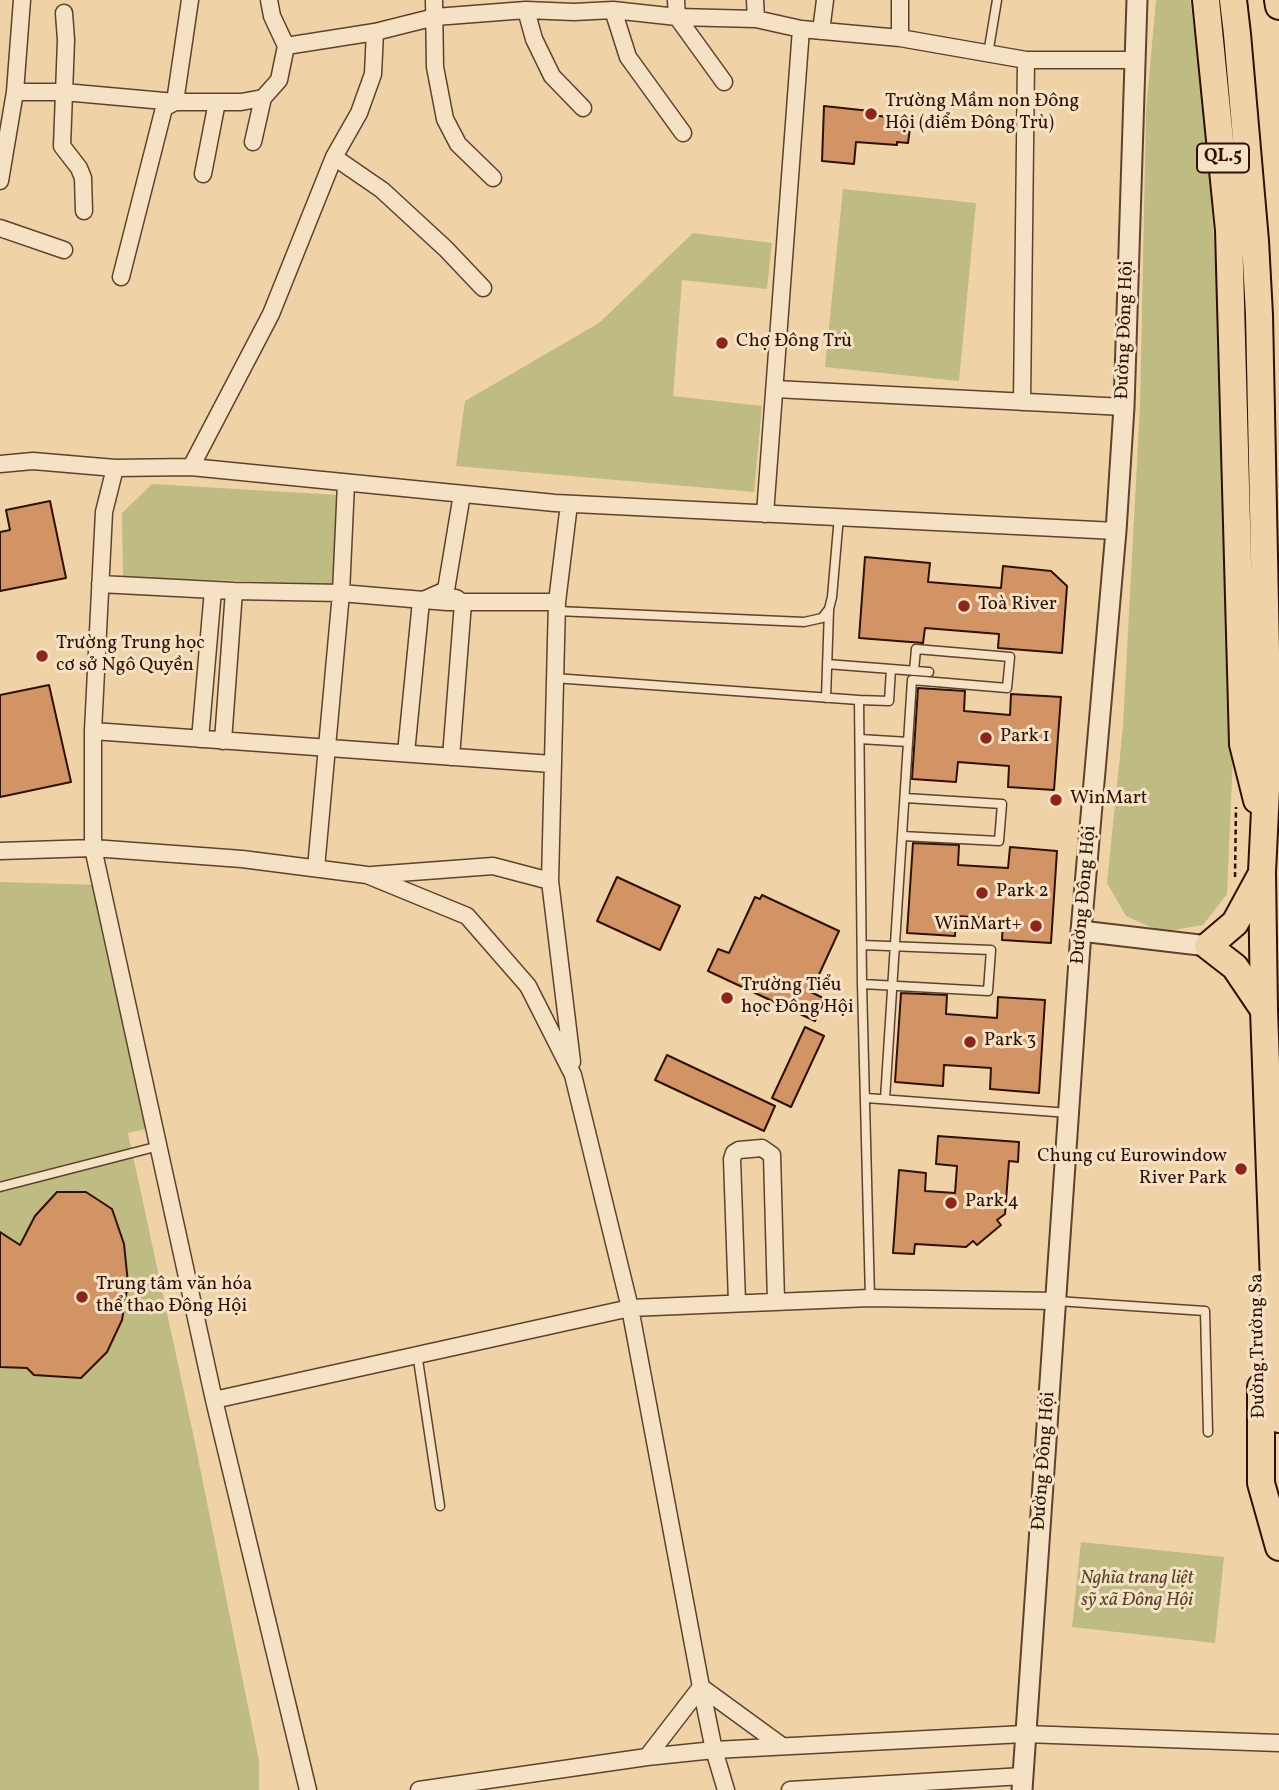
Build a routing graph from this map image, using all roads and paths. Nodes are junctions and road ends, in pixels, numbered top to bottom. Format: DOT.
graph roads {
  1 [pos="22,0"];
  2 [pos="190,0"];
  3 [pos="269,0"];
  4 [pos="435,0"];
  5 [pos="755,0"];
  6 [pos="825,0"];
  7 [pos="900,0"];
  8 [pos="997,0"];
  9 [pos="1137,0"];
  10 [pos="1206,0"];
  11 [pos="1233,0"];
  12 [pos="1278,0"];
  13 [pos="574,6"];
  14 [pos="1279,6"];
  15 [pos="676,8"];
  16 [pos="526,10"];
  17 [pos="613,10"];
  18 [pos="64,13"];
  19 [pos="435,17"];
  20 [pos="756,19"];
  21 [pos="801,29"];
  22 [pos="821,31"];
  23 [pos="375,32"];
  24 [pos="900,38"];
  25 [pos="286,46"];
  26 [pos="988,54"];
  27 [pos="1026,60"];
  28 [pos="1134,60"];
  29 [pos="724,82"];
  30 [pos="15,92"];
  31 [pos="64,92"];
  32 [pos="263,99"];
  33 [pos="175,102"];
  34 [pos="218,102"];
  35 [pos="583,108"];
  36 [pos="683,133"];
  37 [pos="253,142"];
  38 [pos="334,157"];
  39 [pos="203,174"];
  40 [pos="493,178"];
  41 [pos="0,181"];
  42 [pos="84,211"];
  43 [pos="0,228"];
  44 [pos="64,250"];
  45 [pos="121,277"];
  46 [pos="483,288"];
  47 [pos="1246,316"];
  48 [pos="775,389"];
  49 [pos="1022,402"];
  50 [pos="1124,407"];
  51 [pos="0,464"];
  52 [pos="191,467"];
  53 [pos="115,468"];
  54 [pos="346,483"];
  55 [pos="462,494"];
  56 [pos="569,504"];
  57 [pos="765,514"];
  58 [pos="839,516"];
  59 [pos="1116,531"];
  60 [pos="100,584"];
  61 [pos="212,590"];
  62 [pos="446,590"];
  63 [pos="234,591"];
  64 [pos="341,593"];
  65 [pos="421,601"];
  66 [pos="463,603"];
  67 [pos="557,607"];
  68 [pos="829,609"];
  69 [pos="827,664"];
  70 [pos="891,669"];
  71 [pos="914,671"];
  72 [pos="929,672"];
  73 [pos="554,678"];
  74 [pos="826,698"];
  75 [pos="859,700"];
  76 [pos="93,731"];
  77 [pos="200,739"];
  78 [pos="860,739"];
  79 [pos="223,741"];
  80 [pos="908,742"];
  81 [pos="326,748"];
  82 [pos="406,753"];
  83 [pos="451,757"];
  84 [pos="552,764"];
  85 [pos="905,798"];
  86 [pos="902,836"];
  87 [pos="93,848"];
  88 [pos="0,851"];
  89 [pos="316,869"];
  90 [pos="1262,872"];
  91 [pos="368,875"];
  92 [pos="550,881"];
  93 [pos="1081,932"];
  94 [pos="862,945"];
  95 [pos="896,946"];
  96 [pos="1208,946"];
  97 [pos="862,984"];
  98 [pos="894,986"];
  99 [pos="1264,1010"];
  100 [pos="573,1075"];
  101 [pos="866,1098"];
  102 [pos="885,1099"];
  103 [pos="1069,1113"];
  104 [pos="159,1146"];
  105 [pos="1269,1147"];
  106 [pos="0,1187"];
  107 [pos="870,1297"];
  108 [pos="776,1301"];
  109 [pos="1057,1301"];
  110 [pos="737,1302"];
  111 [pos="630,1308"];
  112 [pos="417,1353"];
  113 [pos="214,1400"];
  114 [pos="1279,1419"];
  115 [pos="1208,1432"];
  116 [pos="440,1506"];
  117 [pos="1279,1547"];
  118 [pos="701,1687"];
  119 [pos="1024,1734"];
  120 [pos="1279,1743"];
  121 [pos="782,1746"];
  122 [pos="714,1750"];
  123 [pos="647,1757"];
  124 [pos="1022,1783"];
  125 [pos="308,1790"];
  126 [pos="419,1790"];
  127 [pos="726,1790"];
  128 [pos="790,1790"];
  1 -- 30 [label="street"];
  2 -- 33 [label="street"];
  3 -- 25 [label="street"];
  4 -- 19 [label="street"];
  5 -- 20 [label="street"];
  6 -- 22 [label="street"];
  7 -- 24 [label="street"];
  8 -- 26 [label="lane"];
  9 -- 28 [label="street, Đường Đông Hội"];
  10 -- 47 [label="highway, QL.5"];
  11 -- 47 [label="highway, QL.5"];
  12 -- 14 [label="highway"];
  13 -- 16 [label="street"];
  13 -- 17 [label="street"];
  15 -- 17 [label="street"];
  15 -- 20 [label="street"];
  15 -- 29 [label="street"];
  16 -- 19 [label="street"];
  16 -- 35 [label="street"];
  17 -- 36 [label="street"];
  18 -- 31 [label="street"];
  19 -- 23 [label="street"];
  19 -- 40 [label="street"];
  20 -- 21 [label="street"];
  21 -- 22 [label="street"];
  21 -- 48 [label="street"];
  22 -- 24 [label="street"];
  23 -- 25 [label="street"];
  23 -- 38 [label="street"];
  24 -- 26 [label="street"];
  25 -- 32 [label="street"];
  26 -- 27 [label="street"];
  27 -- 28 [label="street"];
  27 -- 49 [label="street"];
  28 -- 50 [label="street, Đường Đông Hội"];
  30 -- 31 [label="street"];
  30 -- 41 [label="street"];
  31 -- 33 [label="street"];
  31 -- 42 [label="street"];
  32 -- 34 [label="street"];
  32 -- 37 [label="street"];
  33 -- 34 [label="street"];
  33 -- 45 [label="street"];
  34 -- 39 [label="street"];
  38 -- 46 [label="street"];
  38 -- 52 [label="street"];
  43 -- 44 [label="street"];
  47 -- 90 [label="highway, Đường Trường Sa / QL.5"];
  48 -- 49 [label="street"];
  48 -- 57 [label="street"];
  49 -- 50 [label="street"];
  50 -- 59 [label="street, Đường Đông Hội"];
  51 -- 53 [label="street"];
  52 -- 53 [label="street"];
  52 -- 54 [label="street"];
  53 -- 60 [label="street"];
  54 -- 55 [label="street"];
  54 -- 64 [label="street"];
  55 -- 56 [label="street"];
  55 -- 62 [label="street"];
  56 -- 57 [label="street"];
  56 -- 67 [label="street"];
  57 -- 58 [label="street"];
  58 -- 59 [label="street"];
  58 -- 68 [label="lane"];
  59 -- 93 [label="street, Đường Đông Hội"];
  60 -- 61 [label="street"];
  60 -- 76 [label="street"];
  61 -- 63 [label="street"];
  61 -- 77 [label="street"];
  62 -- 65 [label="street"];
  62 -- 66 [label="street"];
  63 -- 64 [label="street"];
  63 -- 79 [label="street"];
  64 -- 65 [label="street"];
  64 -- 81 [label="street"];
  65 -- 66 [label="street"];
  65 -- 82 [label="street"];
  66 -- 67 [label="street"];
  66 -- 83 [label="street"];
  67 -- 68 [label="lane"];
  67 -- 73 [label="street"];
  68 -- 69 [label="lane"];
  69 -- 70 [label="lane"];
  69 -- 74 [label="lane"];
  70 -- 71 [label="lane"];
  70 -- 75 [label="lane"];
  71 -- 72 [label="lane"];
  71 -- 80 [label="lane"];
  73 -- 74 [label="lane"];
  73 -- 84 [label="street"];
  74 -- 75 [label="lane"];
  75 -- 78 [label="lane"];
  76 -- 77 [label="street"];
  76 -- 87 [label="street"];
  77 -- 79 [label="street"];
  78 -- 80 [label="lane"];
  78 -- 94 [label="lane"];
  79 -- 81 [label="street"];
  80 -- 85 [label="lane"];
  81 -- 82 [label="street"];
  81 -- 89 [label="street"];
  82 -- 83 [label="street"];
  83 -- 84 [label="street"];
  84 -- 92 [label="street"];
  85 -- 86 [label="lane"];
  85 -- 86 [label="lane"];
  86 -- 95 [label="lane"];
  87 -- 88 [label="street"];
  87 -- 89 [label="street"];
  87 -- 104 [label="street"];
  89 -- 91 [label="street"];
  90 -- 96 [label="highway"];
  90 -- 99 [label="highway, Đường Trường Sa / QL.5"];
  91 -- 92 [label="street"];
  91 -- 100 [label="street"];
  92 -- 100 [label="street"];
  93 -- 96 [label="street"];
  93 -- 103 [label="street, Đường Đông Hội"];
  94 -- 95 [label="lane"];
  94 -- 97 [label="lane"];
  95 -- 98 [label="lane"];
  95 -- 98 [label="lane"];
  96 -- 99 [label="highway"];
  97 -- 98 [label="lane"];
  97 -- 101 [label="lane"];
  98 -- 102 [label="lane"];
  99 -- 105 [label="highway, Đường Trường Sa / QL.5"];
  100 -- 111 [label="street"];
  101 -- 102 [label="lane"];
  101 -- 107 [label="lane"];
  102 -- 103 [label="lane"];
  103 -- 109 [label="street, Đường Đông Hội"];
  104 -- 106 [label="lane"];
  104 -- 113 [label="street"];
  105 -- 114 [label="highway, Đường Trường Sa / QL.5"];
  105 -- 117 [label="highway, Đường Trường Sa / QL.5"];
  107 -- 108 [label="street"];
  107 -- 109 [label="street"];
  108 -- 110 [label="street"];
  108 -- 110 [label="street"];
  109 -- 115 [label="lane"];
  109 -- 119 [label="street, Đường Đông Hội"];
  110 -- 111 [label="street"];
  111 -- 112 [label="street"];
  111 -- 118 [label="street"];
  112 -- 113 [label="street"];
  112 -- 116 [label="lane"];
  113 -- 125 [label="street"];
  118 -- 121 [label="street"];
  118 -- 122 [label="street"];
  118 -- 123 [label="street"];
  119 -- 120 [label="street"];
  119 -- 121 [label="street"];
  119 -- 124 [label="street, Đường Đông Hội"];
  121 -- 122 [label="street"];
  122 -- 123 [label="street"];
  122 -- 127 [label="street"];
  123 -- 126 [label="street"];
  124 -- 128 [label="street"];
}
